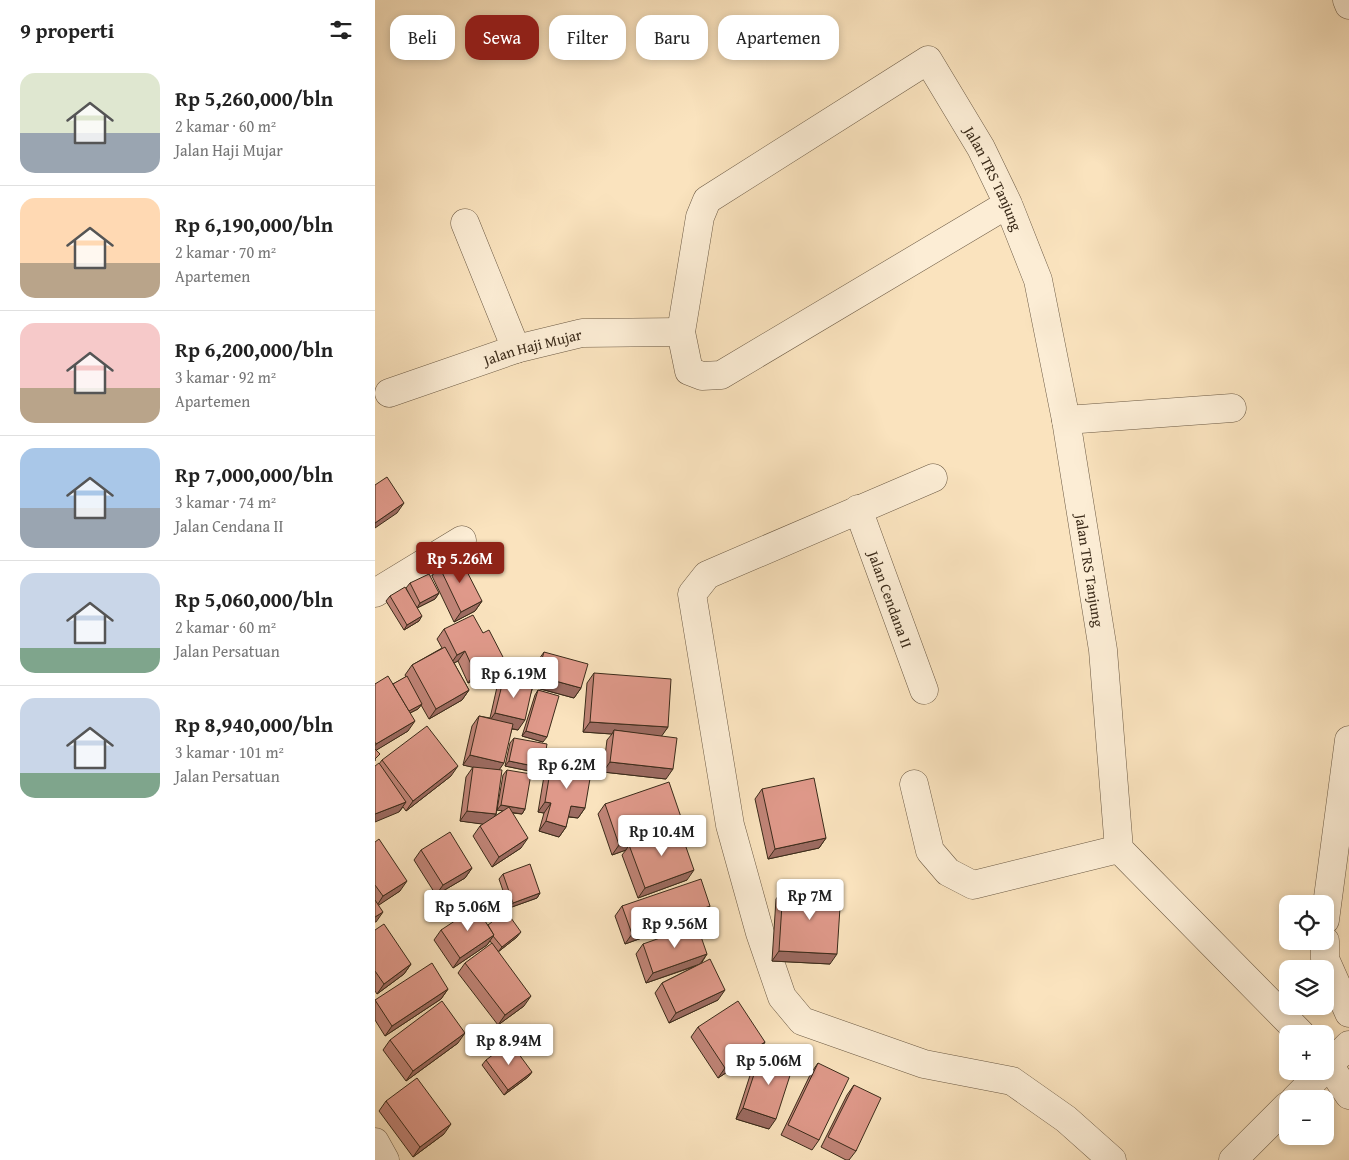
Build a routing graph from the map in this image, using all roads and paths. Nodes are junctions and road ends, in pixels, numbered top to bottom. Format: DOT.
graph roads {
  1 [pos="1347,0"];
  2 [pos="1349,5"];
  3 [pos="1008,204"];
  4 [pos="465,223"];
  5 [pos="681,332"];
  6 [pos="516,349"];
  7 [pos="389,394"];
  8 [pos="1232,408"];
  9 [pos="1066,420"];
  10 [pos="933,478"];
  11 [pos="858,509"];
  12 [pos="462,540"];
  13 [pos="375,594"];
  14 [pos="924,690"];
  15 [pos="1349,740"];
  16 [pos="914,784"];
  17 [pos="1119,849"];
  18 [pos="1328,895"];
  19 [pos="1325,950"];
  20 [pos="1349,1013"];
  21 [pos="1292,1025"];
  22 [pos="1349,1046"];
  23 [pos="1334,1059"];
  24 [pos="1334,1076"];
  25 [pos="1313,1080"];
  26 [pos="1303,1090"];
  27 [pos="1349,1095"];
  28 [pos="1279,1114"];
  29 [pos="375,1142"];
  30 [pos="385,1160"];
  31 [pos="1112,1160"];
  32 [pos="1233,1160"];
  1 -- 2 [label="street"];
  3 -- 5 [label="street"];
  3 -- 5 [label="street, Jalan TRS Tanjung"];
  3 -- 9 [label="street, Jalan TRS Tanjung"];
  4 -- 6 [label="street"];
  5 -- 6 [label="street, Jalan Haji Mujar"];
  6 -- 7 [label="street, Jalan Haji Mujar"];
  8 -- 9 [label="street"];
  9 -- 17 [label="street, Jalan TRS Tanjung"];
  10 -- 11 [label="street"];
  11 -- 14 [label="street, Jalan Cendana II"];
  11 -- 31 [label="street"];
  12 -- 13 [label="street"];
  15 -- 18 [label="street"];
  16 -- 17 [label="street"];
  17 -- 21 [label="street"];
  19 -- 20 [label="street"];
  22 -- 23 [label="street"];
  24 -- 27 [label="street"];
  25 -- 26 [label="street"];
  28 -- 32 [label="street"];
  29 -- 30 [label="street"];
}
